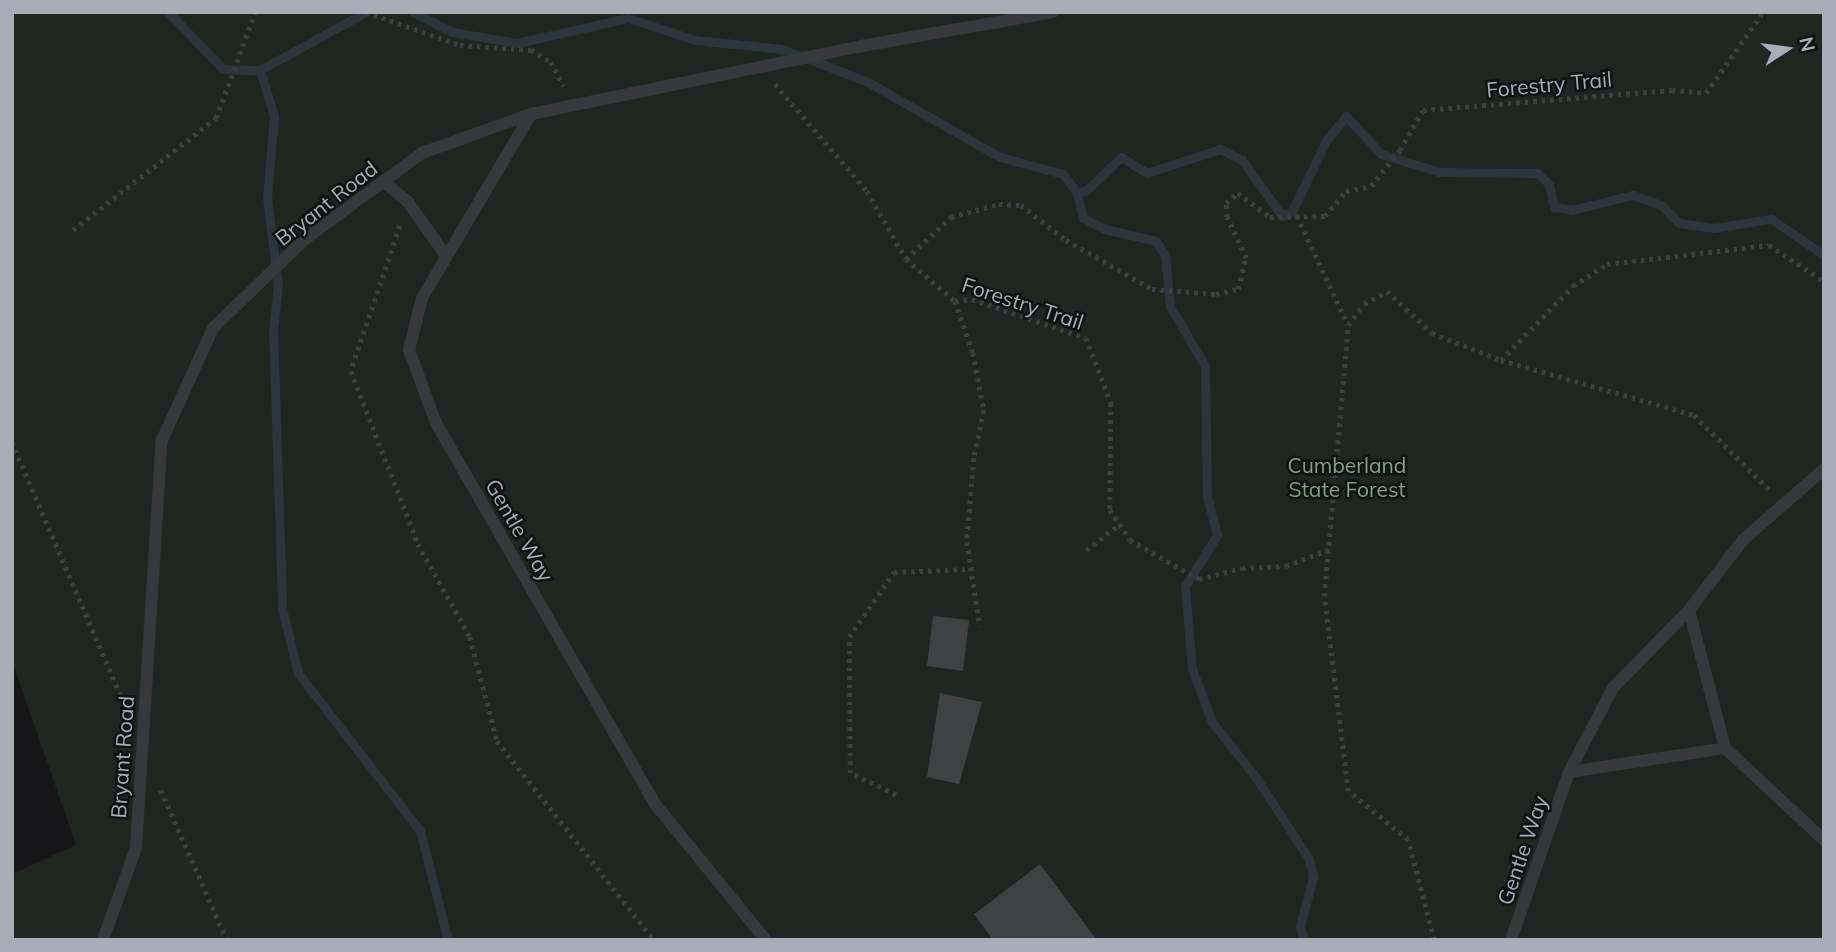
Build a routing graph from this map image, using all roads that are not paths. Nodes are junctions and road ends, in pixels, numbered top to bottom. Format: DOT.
graph roads {
  1 [pos="1053,12"];
  2 [pos="531,114"];
  3 [pos="383,181"];
  4 [pos="447,257"];
  5 [pos="1824,468"];
  6 [pos="1689,610"];
  7 [pos="1725,748"];
  8 [pos="1569,772"];
  9 [pos="1824,840"];
  10 [pos="103,940"];
  11 [pos="766,940"];
  12 [pos="1511,940"];
  1 -- 2 [label="lane, Bryant Road"];
  2 -- 3 [label="lane, Bryant Road"];
  2 -- 4 [label="lane, Gentle Way"];
  3 -- 4 [label="lane"];
  3 -- 10 [label="lane, Bryant Road"];
  4 -- 11 [label="lane, Gentle Way"];
  5 -- 6 [label="lane, Gentle Way"];
  6 -- 7 [label="lane"];
  6 -- 8 [label="lane, Gentle Way"];
  7 -- 8 [label="lane"];
  7 -- 9 [label="lane"];
  8 -- 12 [label="lane, Gentle Way"];
}
